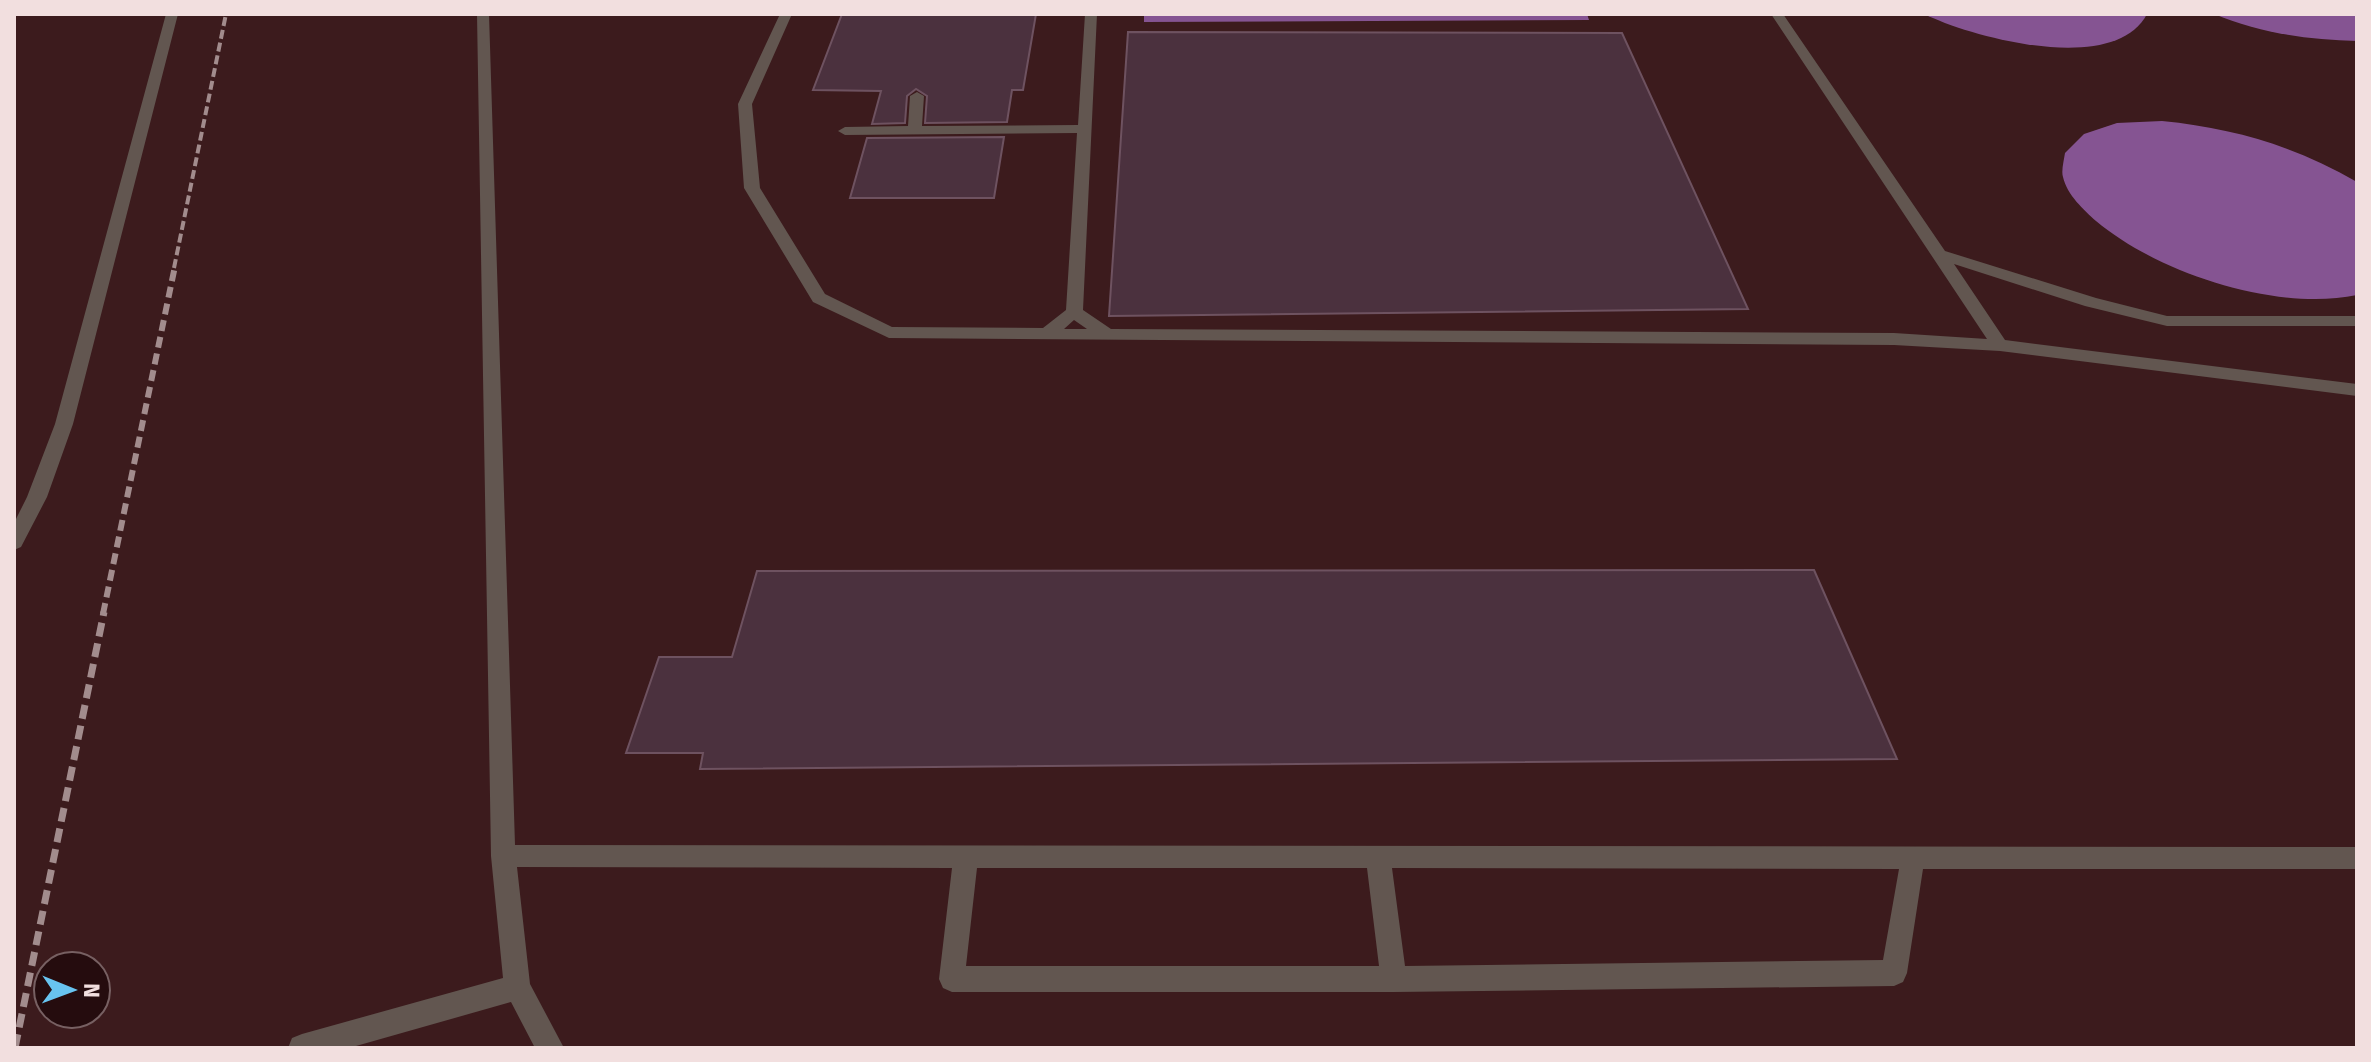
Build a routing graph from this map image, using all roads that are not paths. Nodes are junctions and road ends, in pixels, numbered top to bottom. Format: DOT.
graph roads {
  1 [pos="172,14"];
  2 [pos="483,14"];
  3 [pos="786,14"];
  4 [pos="1091,14"];
  5 [pos="1777,14"];
  6 [pos="917,96"];
  7 [pos="1085,129"];
  8 [pos="915,130"];
  9 [pos="845,131"];
  10 [pos="1939,254"];
  11 [pos="1074,312"];
  12 [pos="2357,321"];
  13 [pos="1047,334"];
  14 [pos="1107,335"];
  15 [pos="2000,345"];
  16 [pos="2357,390"];
  17 [pos="14,542"];
  18 [pos="503,856"];
  19 [pos="966,856"];
  20 [pos="1378,857"];
  21 [pos="1913,857"];
  22 [pos="2357,858"];
  23 [pos="1394,979"];
  24 [pos="517,987"];
  25 [pos="302,1048"];
  26 [pos="550,1048"];
  1 -- 17 [label="lane"];
  2 -- 18 [label="lane"];
  3 -- 13 [label="lane"];
  4 -- 7 [label="lane"];
  5 -- 10 [label="lane"];
  6 -- 8 [label="lane"];
  7 -- 8 [label="lane"];
  7 -- 11 [label="lane"];
  8 -- 9 [label="lane"];
  10 -- 12 [label="lane"];
  10 -- 15 [label="lane"];
  11 -- 13 [label="lane"];
  11 -- 14 [label="lane"];
  13 -- 14 [label="lane"];
  14 -- 15 [label="lane"];
  15 -- 16 [label="lane"];
  18 -- 19 [label="lane"];
  18 -- 24 [label="lane"];
  19 -- 20 [label="lane"];
  19 -- 23 [label="lane"];
  20 -- 21 [label="lane"];
  20 -- 23 [label="lane"];
  21 -- 22 [label="lane"];
  21 -- 23 [label="lane"];
  24 -- 25 [label="lane"];
  24 -- 26 [label="lane"];
}
